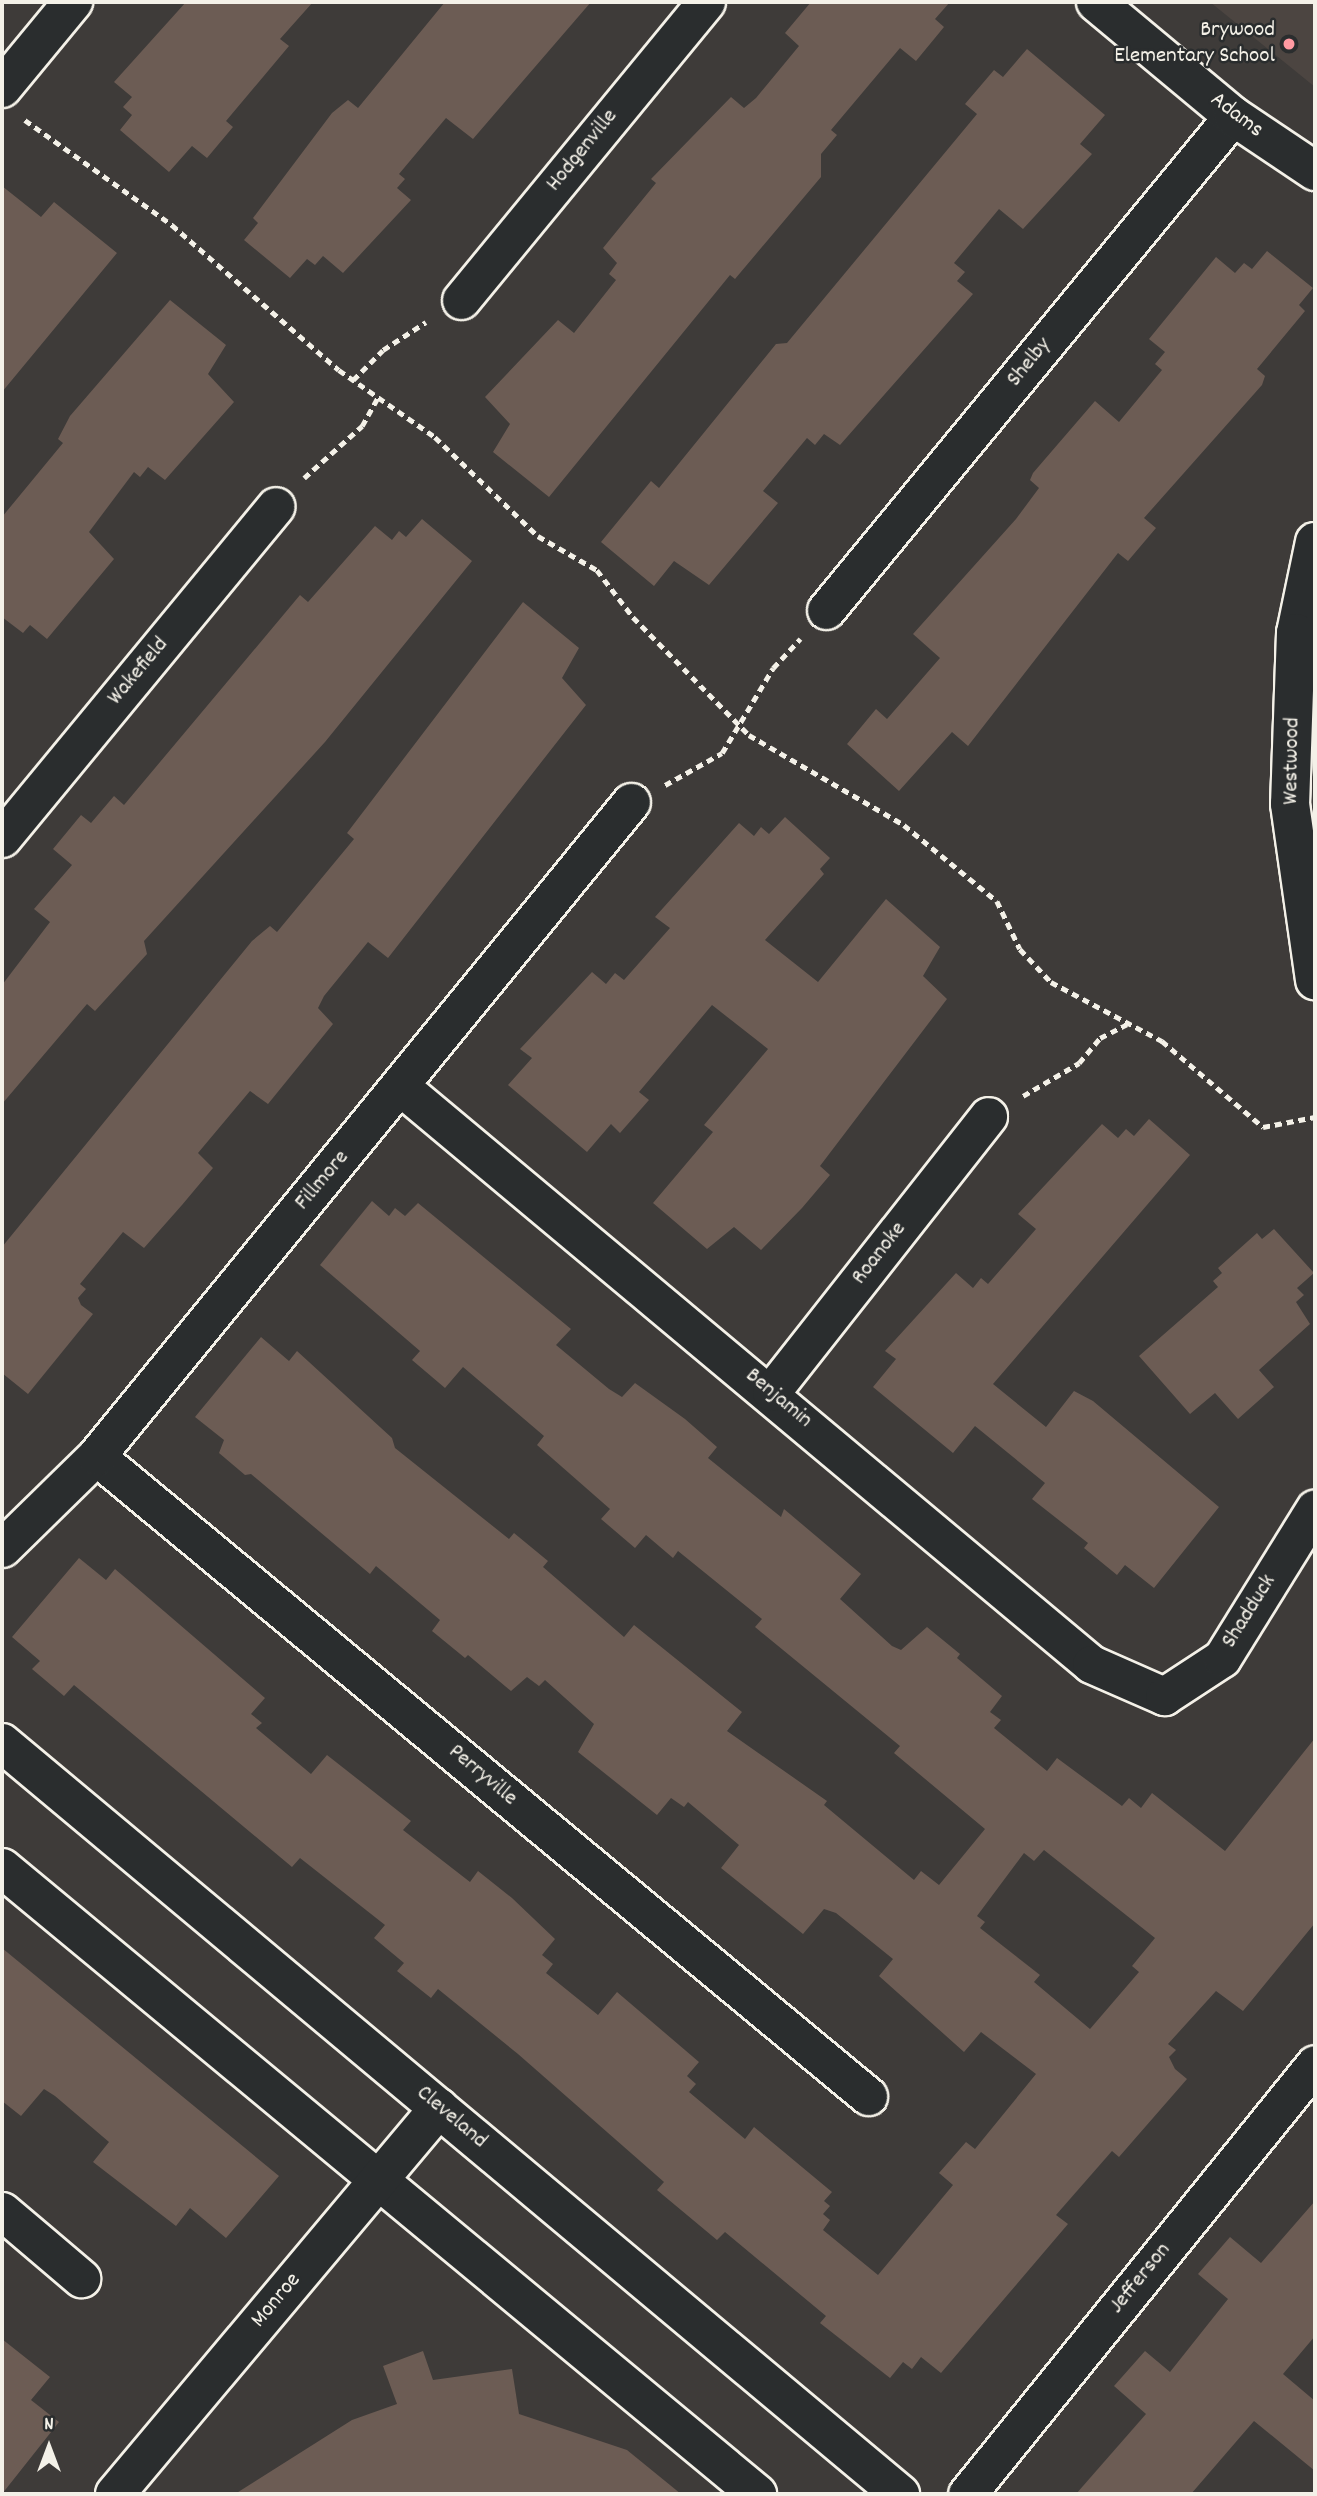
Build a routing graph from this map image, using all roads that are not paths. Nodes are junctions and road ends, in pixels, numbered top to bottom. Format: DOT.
graph roads {
  1 [pos="74,2"];
  2 [pos="706,2"];
  3 [pos="1096,2"];
  4 [pos="10,102"];
  5 [pos="1233,116"];
  6 [pos="1315,172"];
  7 [pos="461,300"];
  8 [pos="276,506"];
  9 [pos="1315,542"];
  10 [pos="826,610"];
  11 [pos="631,802"];
  12 [pos="2,838"];
  13 [pos="1315,980"];
  14 [pos="401,1087"];
  15 [pos="988,1116"];
  16 [pos="771,1392"];
  17 [pos="96,1456"];
  18 [pos="1315,1508"];
  19 [pos="2,1548"];
  20 [pos="1164,1696"];
  21 [pos="2,1743"];
  22 [pos="2,1868"];
  23 [pos="1315,2064"];
  24 [pos="868,2096"];
  25 [pos="439,2108"];
  26 [pos="378,2180"];
  27 [pos="2,2211"];
  28 [pos="81,2278"];
  29 [pos="115,2494"];
  30 [pos="757,2494"];
  31 [pos="900,2494"];
  32 [pos="967,2494"];
  1 -- 4 [label="street"];
  2 -- 7 [label="street, Hodgenville"];
  3 -- 5 [label="street, Adams"];
  5 -- 6 [label="street, Adams"];
  5 -- 10 [label="street, Shelby"];
  8 -- 12 [label="street, Wakefield"];
  9 -- 13 [label="street, Westwood"];
  11 -- 14 [label="street, Fillmore"];
  14 -- 16 [label="street, Benjamin"];
  14 -- 17 [label="street, Fillmore"];
  15 -- 16 [label="street, Roanoke"];
  16 -- 20 [label="street, Benjamin"];
  17 -- 19 [label="street, Fillmore"];
  17 -- 24 [label="street, Perryville"];
  18 -- 20 [label="street, Shadduck"];
  21 -- 25 [label="street, Cleveland"];
  22 -- 26 [label="street"];
  23 -- 32 [label="street, Jefferson"];
  25 -- 26 [label="street, Monroe"];
  25 -- 31 [label="street, Cleveland"];
  26 -- 29 [label="street, Monroe"];
  26 -- 30 [label="street"];
  27 -- 28 [label="street"];
}
